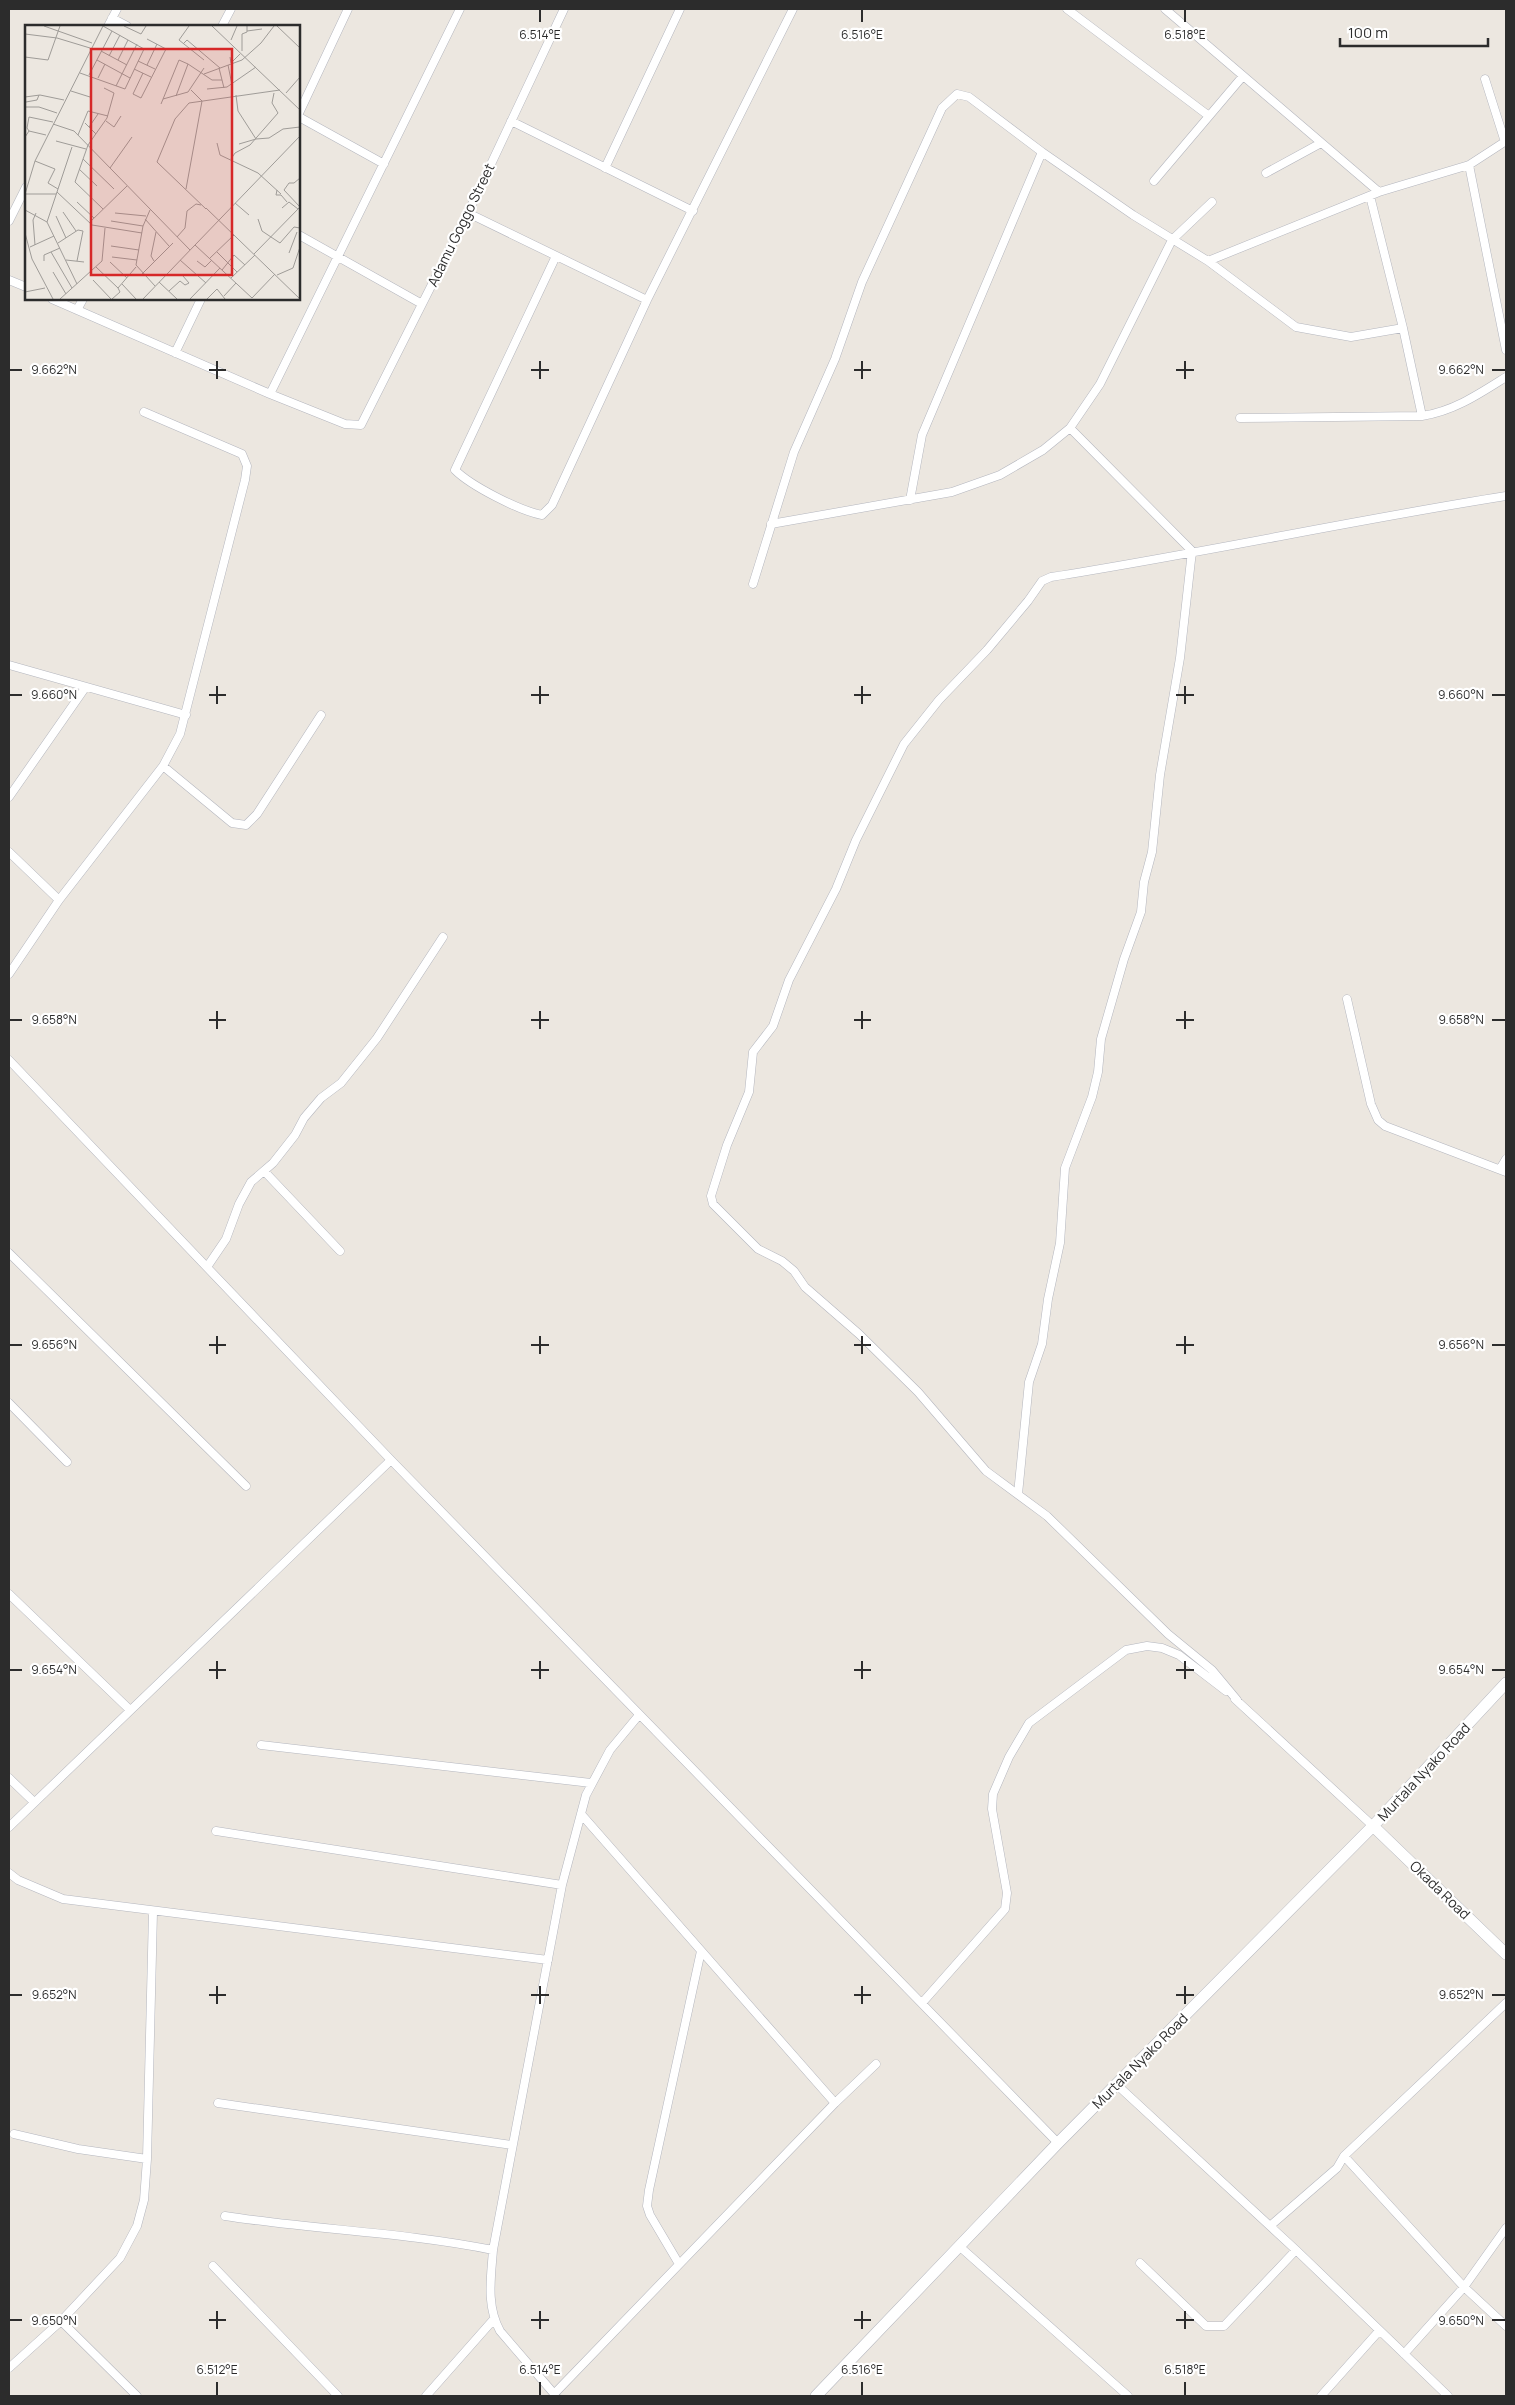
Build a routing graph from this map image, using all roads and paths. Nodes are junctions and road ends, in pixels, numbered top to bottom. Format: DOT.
graph roads {
  1 [pos="117,9"];
  2 [pos="231,9"];
  3 [pos="348,9"];
  4 [pos="460,9"];
  5 [pos="564,9"];
  6 [pos="680,9"];
  7 [pos="793,9"];
  8 [pos="1068,9"];
  9 [pos="1165,9"];
  10 [pos="112,18"];
  11 [pos="108,25"];
  12 [pos="125,25"];
  13 [pos="223,25"];
  14 [pos="1243,76"];
  15 [pos="1485,79"];
  16 [pos="300,111"];
  17 [pos="1209,116"];
  18 [pos="300,118"];
  19 [pos="511,121"];
  20 [pos="1506,141"];
  21 [pos="1322,143"];
  22 [pos="1042,152"];
  23 [pos="384,164"];
  24 [pos="1469,164"];
  25 [pos="605,168"];
  26 [pos="1266,173"];
  27 [pos="1154,181"];
  28 [pos="25,189"];
  29 [pos="1379,192"];
  30 [pos="1370,196"];
  31 [pos="1212,202"];
  32 [pos="694,211"];
  33 [pos="468,213"];
  34 [pos="9,221"];
  35 [pos="300,237"];
  36 [pos="1172,240"];
  37 [pos="556,256"];
  38 [pos="338,257"];
  39 [pos="1208,261"];
  40 [pos="9,280"];
  41 [pos="25,287"];
  42 [pos="54,300"];
  43 [pos="82,300"];
  44 [pos="201,300"];
  45 [pos="648,300"];
  46 [pos="422,304"];
  47 [pos="77,310"];
  48 [pos="1403,328"];
  49 [pos="1506,350"];
  50 [pos="175,353"];
  51 [pos="1506,378"];
  52 [pos="270,394"];
  53 [pos="144,412"];
  54 [pos="1422,416"];
  55 [pos="1240,418"];
  56 [pos="1070,428"];
  57 [pos="1506,496"];
  58 [pos="910,500"];
  59 [pos="772,524"];
  60 [pos="1192,551"];
  61 [pos="753,584"];
  62 [pos="9,665"];
  63 [pos="85,688"];
  64 [pos="186,714"];
  65 [pos="321,715"];
  66 [pos="163,766"];
  67 [pos="9,797"];
  68 [pos="9,852"];
  69 [pos="59,900"];
  70 [pos="443,937"];
  71 [pos="9,974"];
  72 [pos="1347,999"];
  73 [pos="9,1060"];
  74 [pos="1506,1159"];
  75 [pos="1503,1171"];
  76 [pos="265,1172"];
  77 [pos="340,1251"];
  78 [pos="9,1253"];
  79 [pos="207,1267"];
  80 [pos="9,1403"];
  81 [pos="391,1460"];
  82 [pos="67,1462"];
  83 [pos="246,1486"];
  84 [pos="1018,1494"];
  85 [pos="9,1594"];
  86 [pos="1506,1683"];
  87 [pos="1237,1700"];
  88 [pos="130,1710"];
  89 [pos="639,1714"];
  90 [pos="261,1745"];
  91 [pos="9,1778"];
  92 [pos="591,1783"];
  93 [pos="34,1802"];
  94 [pos="581,1814"];
  95 [pos="1373,1826"];
  96 [pos="9,1827"];
  97 [pos="216,1831"];
  98 [pos="9,1873"];
  99 [pos="562,1885"];
  100 [pos="153,1912"];
  101 [pos="701,1950"];
  102 [pos="1506,1954"];
  103 [pos="548,1960"];
  104 [pos="1506,2002"];
  105 [pos="922,2003"];
  106 [pos="876,2064"];
  107 [pos="1116,2084"];
  108 [pos="218,2103"];
  109 [pos="835,2103"];
  110 [pos="14,2134"];
  111 [pos="1058,2143"];
  112 [pos="512,2145"];
  113 [pos="1344,2156"];
  114 [pos="147,2159"];
  115 [pos="225,2216"];
  116 [pos="1270,2226"];
  117 [pos="1506,2228"];
  118 [pos="959,2246"];
  119 [pos="493,2250"];
  120 [pos="1296,2250"];
  121 [pos="1140,2263"];
  122 [pos="679,2264"];
  123 [pos="212,2266"];
  124 [pos="1464,2287"];
  125 [pos="494,2318"];
  126 [pos="61,2321"];
  127 [pos="1506,2326"];
  128 [pos="1379,2331"];
  129 [pos="1404,2354"];
  130 [pos="9,2368"];
  131 [pos="555,2395"];
  132 [pos="138,2396"];
  133 [pos="338,2396"];
  134 [pos="426,2396"];
  135 [pos="816,2396"];
  136 [pos="1128,2396"];
  137 [pos="1321,2396"];
  138 [pos="1448,2396"];
  1 -- 10 [label="street"];
  2 -- 13 [label="street"];
  3 -- 16 [label="street"];
  4 -- 23 [label="street"];
  5 -- 19 [label="street, Adamu Goggo Street"];
  6 -- 25 [label="street"];
  7 -- 32 [label="street"];
  8 -- 17 [label="street"];
  9 -- 14 [label="street"];
  10 -- 11 [label="street"];
  10 -- 12 [label="street"];
  14 -- 17 [label="street"];
  14 -- 21 [label="street"];
  15 -- 20 [label="street"];
  17 -- 27 [label="street"];
  18 -- 23 [label="street"];
  19 -- 25 [label="street"];
  19 -- 33 [label="street, Adamu Goggo Street"];
  20 -- 24 [label="street"];
  21 -- 26 [label="street"];
  21 -- 29 [label="street"];
  22 -- 36 [label="street"];
  22 -- 58 [label="street"];
  22 -- 59 [label="street"];
  23 -- 38 [label="street"];
  24 -- 29 [label="street"];
  24 -- 49 [label="street"];
  25 -- 32 [label="street"];
  28 -- 34 [label="street"];
  29 -- 30 [label="street"];
  30 -- 39 [label="street"];
  30 -- 48 [label="street"];
  31 -- 36 [label="street"];
  32 -- 45 [label="street"];
  33 -- 37 [label="street"];
  33 -- 46 [label="street, Adamu Goggo Street"];
  35 -- 38 [label="street"];
  36 -- 39 [label="street"];
  36 -- 56 [label="street"];
  37 -- 45 [label="street"];
  37 -- 45 [label="street"];
  38 -- 46 [label="street"];
  38 -- 52 [label="street"];
  39 -- 48 [label="street"];
  40 -- 41 [label="street"];
  42 -- 47 [label="street"];
  43 -- 47 [label="street"];
  44 -- 50 [label="street"];
  46 -- 52 [label="street, Adamu Goggo Street"];
  47 -- 50 [label="street"];
  48 -- 54 [label="street"];
  50 -- 52 [label="street"];
  51 -- 54 [label="street"];
  53 -- 64 [label="street"];
  54 -- 55 [label="street"];
  56 -- 58 [label="street"];
  56 -- 60 [label="street"];
  57 -- 60 [label="street"];
  58 -- 59 [label="street"];
  59 -- 61 [label="street"];
  60 -- 84 [label="street"];
  60 -- 84 [label="street"];
  62 -- 63 [label="street"];
  63 -- 64 [label="street"];
  63 -- 67 [label="street"];
  64 -- 66 [label="street"];
  65 -- 66 [label="street"];
  66 -- 69 [label="street"];
  68 -- 69 [label="street"];
  69 -- 71 [label="street"];
  70 -- 76 [label="street"];
  72 -- 75 [label="street"];
  73 -- 79 [label="street"];
  74 -- 75 [label="street"];
  76 -- 77 [label="street"];
  76 -- 79 [label="street"];
  78 -- 83 [label="street"];
  79 -- 81 [label="street"];
  80 -- 82 [label="street"];
  81 -- 88 [label="street"];
  81 -- 89 [label="street"];
  84 -- 87 [label="street"];
  85 -- 88 [label="street"];
  86 -- 95 [label="street, Murtala Nyako Road"];
  87 -- 95 [label="street"];
  87 -- 105 [label="street"];
  88 -- 93 [label="street"];
  89 -- 92 [label="street"];
  89 -- 105 [label="street"];
  90 -- 92 [label="street"];
  91 -- 93 [label="street"];
  92 -- 94 [label="street"];
  93 -- 96 [label="street"];
  94 -- 99 [label="street"];
  94 -- 101 [label="street"];
  95 -- 102 [label="street, Okada Road"];
  95 -- 107 [label="street, Murtala Nyako Road"];
  97 -- 99 [label="street"];
  98 -- 100 [label="street"];
  99 -- 103 [label="street"];
  100 -- 103 [label="street"];
  100 -- 114 [label="street"];
  101 -- 109 [label="street"];
  101 -- 122 [label="street"];
  103 -- 112 [label="street"];
  104 -- 113 [label="street"];
  105 -- 111 [label="street"];
  106 -- 109 [label="street"];
  107 -- 111 [label="street, Murtala Nyako Road"];
  107 -- 116 [label="street"];
  108 -- 112 [label="street"];
  109 -- 122 [label="street"];
  110 -- 114 [label="street"];
  111 -- 118 [label="street, Murtala Nyako Road"];
  112 -- 119 [label="street"];
  113 -- 116 [label="street"];
  113 -- 124 [label="street"];
  114 -- 126 [label="street"];
  115 -- 119 [label="street"];
  116 -- 120 [label="street"];
  117 -- 124 [label="street"];
  118 -- 135 [label="street, Murtala Nyako Road"];
  118 -- 136 [label="street"];
  119 -- 125 [label="street"];
  120 -- 121 [label="street"];
  120 -- 128 [label="street"];
  122 -- 131 [label="street"];
  123 -- 133 [label="street"];
  124 -- 127 [label="street"];
  124 -- 129 [label="street"];
  125 -- 131 [label="street"];
  125 -- 134 [label="street"];
  126 -- 130 [label="street"];
  126 -- 132 [label="street"];
  128 -- 129 [label="street"];
  128 -- 137 [label="street"];
  129 -- 138 [label="street"];
}
